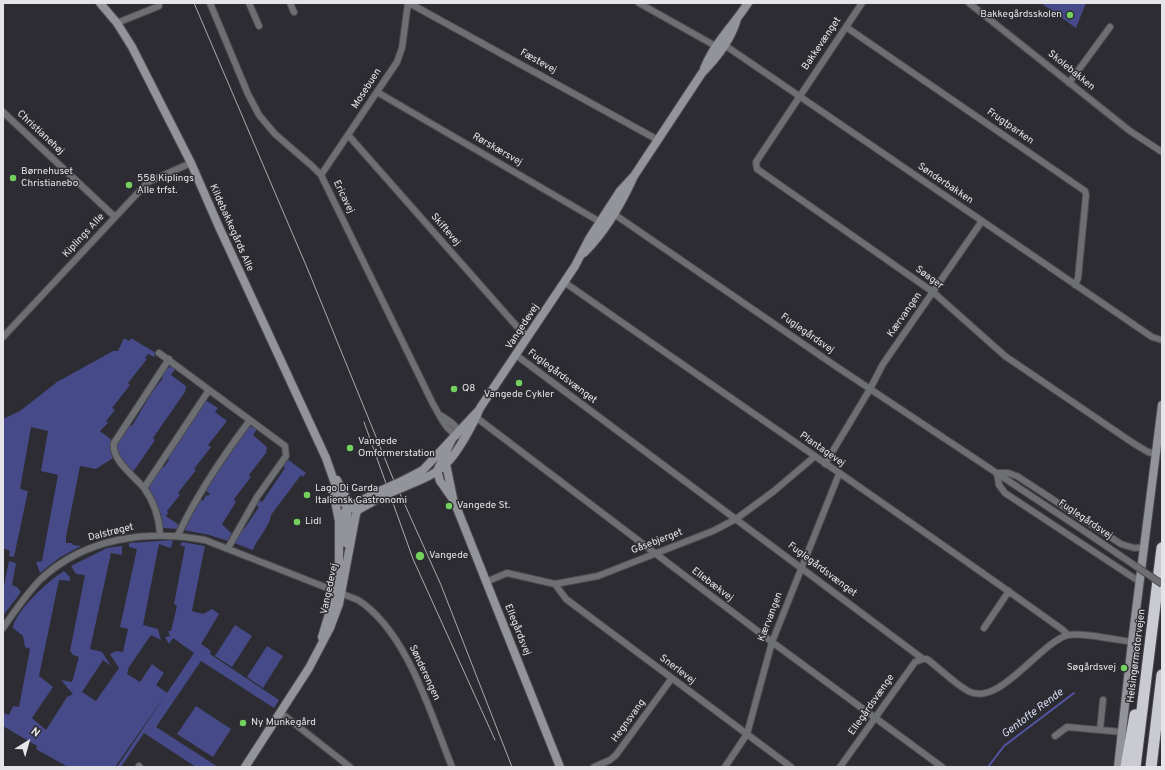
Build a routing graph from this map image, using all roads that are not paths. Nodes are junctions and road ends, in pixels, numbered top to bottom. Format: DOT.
graph roads {
  1 [pos="100,3"];
  2 [pos="159,3"];
  3 [pos="210,3"];
  4 [pos="249,3"];
  5 [pos="290,3"];
  6 [pos="408,3"];
  7 [pos="639,3"];
  8 [pos="748,3"];
  9 [pos="862,3"];
  10 [pos="969,3"];
  11 [pos="294,12"];
  12 [pos="117,23"];
  13 [pos="259,26"];
  14 [pos="846,26"];
  15 [pos="1110,27"];
  16 [pos="720,45"];
  17 [pos="1069,83"];
  18 [pos="377,92"];
  19 [pos="799,97"];
  20 [pos="3,112"];
  21 [pos="349,136"];
  22 [pos="658,140"];
  23 [pos="1162,152"];
  24 [pos="191,162"];
  25 [pos="321,176"];
  26 [pos="611,212"];
  27 [pos="116,217"];
  28 [pos="982,221"];
  29 [pos="603,223"];
  30 [pos="564,282"];
  31 [pos="1075,285"];
  32 [pos="933,292"];
  33 [pos="528,336"];
  34 [pos="3,337"];
  35 [pos="1162,340"];
  36 [pos="159,353"];
  37 [pos="516,355"];
  38 [pos="169,359"];
  39 [pos="870,389"];
  40 [pos="209,390"];
  41 [pos="1162,405"];
  42 [pos="475,417"];
  43 [pos="250,420"];
  44 [pos="456,435"];
  45 [pos="464,438"];
  46 [pos="1156,454"];
  47 [pos="814,457"];
  48 [pos="446,464"];
  49 [pos="826,464"];
  50 [pos="423,470"];
  51 [pos="437,471"];
  52 [pos="839,474"];
  53 [pos="997,474"];
  54 [pos="440,481"];
  55 [pos="404,485"];
  56 [pos="144,488"];
  57 [pos="382,492"];
  58 [pos="454,501"];
  59 [pos="343,508"];
  60 [pos="358,510"];
  61 [pos="736,519"];
  62 [pos="160,534"];
  63 [pos="178,535"];
  64 [pos="1145,547"];
  65 [pos="228,548"];
  66 [pos="1162,548"];
  67 [pos="654,554"];
  68 [pos="345,566"];
  69 [pos="801,567"];
  70 [pos="486,582"];
  71 [pos="1140,582"];
  72 [pos="555,584"];
  73 [pos="1162,584"];
  74 [pos="1009,591"];
  75 [pos="338,593"];
  76 [pos="3,628"];
  77 [pos="984,628"];
  78 [pos="1152,629"];
  79 [pos="1068,635"];
  80 [pos="772,642"];
  81 [pos="1132,642"];
  82 [pos="923,658"];
  83 [pos="1162,675"];
  84 [pos="672,678"];
  85 [pos="1102,700"];
  86 [pos="281,714"];
  87 [pos="875,719"];
  88 [pos="1100,730"];
  89 [pos="1122,732"];
  90 [pos="746,734"];
  91 [pos="1055,736"];
  92 [pos="245,767"];
  93 [pos="350,767"];
  94 [pos="452,767"];
  95 [pos="560,767"];
  96 [pos="594,767"];
  97 [pos="724,767"];
  98 [pos="791,767"];
  99 [pos="840,767"];
  100 [pos="942,767"];
  101 [pos="1118,767"];
  102 [pos="1126,767"];
  103 [pos="1136,767"];
  104 [pos="1151,767"];
  1 -- 12 [label="street, Kildebakkegårds Alle"];
  2 -- 12 [label="street"];
  3 -- 25 [label="street, Ericavej"];
  4 -- 13 [label="street"];
  5 -- 11 [label="street"];
  6 -- 18 [label="street, Mosebuen"];
  6 -- 22 [label="street, Fæstevej"];
  7 -- 16 [label="street, Sønderbakken"];
  8 -- 16 [label="street, Vangedevej"];
  9 -- 14 [label="street, Bakkevænget"];
  10 -- 17 [label="street, Skolebakken"];
  12 -- 24 [label="street, Kildebakkegårds Alle"];
  14 -- 19 [label="street, Bakkevænget"];
  14 -- 31 [label="street, Frugtparken"];
  15 -- 17 [label="street"];
  16 -- 19 [label="street, Sønderbakken"];
  16 -- 22 [label="street, Vangedevej"];
  17 -- 23 [label="street, Skolebakken"];
  18 -- 21 [label="street, Mosebuen"];
  18 -- 29 [label="street, Rørskærsvej"];
  19 -- 28 [label="street, Sønderbakken"];
  19 -- 32 [label="street, Søager"];
  20 -- 27 [label="street, Christianehøj"];
  21 -- 25 [label="street, Mosebuen"];
  21 -- 33 [label="street, Skiftevej"];
  22 -- 26 [label="street, Vangedevej"];
  24 -- 27 [label="street, Kiplings Alle"];
  24 -- 59 [label="street, Kildebakkegårds Alle"];
  25 -- 44 [label="street, Ericavej"];
  26 -- 29 [label="street, Vangedevej"];
  26 -- 39 [label="street, Fuglegårdsvej"];
  27 -- 34 [label="street, Kiplings Alle"];
  28 -- 31 [label="street, Sønderbakken"];
  28 -- 32 [label="street, Kærvangen"];
  29 -- 30 [label="street, Vangedevej"];
  30 -- 33 [label="street, Vangedevej"];
  30 -- 47 [label="street, Plantagevej"];
  31 -- 35 [label="street, Sønderbakken"];
  32 -- 39 [label="street, Kærvangen"];
  32 -- 46 [label="street, Søager"];
  33 -- 37 [label="street, Vangedevej"];
  36 -- 38 [label="street"];
  37 -- 42 [label="street, Vangedevej"];
  37 -- 61 [label="street, Fuglegårdsvænget"];
  38 -- 40 [label="street"];
  38 -- 56 [label="street"];
  39 -- 49 [label="street, Kærvangen"];
  39 -- 53 [label="street, Fuglegårdsvej"];
  40 -- 43 [label="street"];
  40 -- 56 [label="street"];
  41 -- 46 [label="street"];
  42 -- 44 [label="street, Vangedevej"];
  42 -- 45 [label="street, Vangedevej"];
  42 -- 67 [label="street, Ellebækvej"];
  43 -- 63 [label="street"];
  43 -- 65 [label="street"];
  44 -- 45 [label="street"];
  44 -- 50 [label="street, Vangedevej"];
  44 -- 51 [label="street"];
  45 -- 48 [label="street, Vangedevej"];
  46 -- 64 [label="street"];
  47 -- 49 [label="street, Plantagevej"];
  47 -- 61 [label="street, Gåsebjerget"];
  48 -- 51 [label="street, Vangedevej"];
  48 -- 58 [label="street, Ellegårdsvej"];
  49 -- 52 [label="street, Plantagevej"];
  50 -- 51 [label="street"];
  50 -- 55 [label="street, Vangedevej"];
  51 -- 54 [label="street, Ellegårdsvej"];
  51 -- 55 [label="street, Vangedevej"];
  51 -- 58 [label="street"];
  52 -- 69 [label="street, Kærvangen"];
  52 -- 74 [label="street, Plantagevej"];
  53 -- 64 [label="street, Fuglegårdsvej"];
  53 -- 71 [label="street"];
  53 -- 73 [label="street, Fuglegårdsvej, bridge"];
  54 -- 55 [label="street"];
  54 -- 58 [label="street, Ellegårdsvej"];
  55 -- 57 [label="street, Vangedevej, bridge"];
  56 -- 62 [label="street"];
  57 -- 59 [label="street, Vangedevej"];
  57 -- 60 [label="street, Vangedevej"];
  58 -- 70 [label="street, Ellegårdsvej"];
  59 -- 60 [label="street"];
  59 -- 68 [label="street"];
  59 -- 75 [label="street, Vangedevej"];
  60 -- 68 [label="street, Vangedevej"];
  61 -- 67 [label="street, Gåsebjerget"];
  61 -- 69 [label="street, Fuglegårdsvænget"];
  62 -- 63 [label="street, Dalstrøget"];
  62 -- 76 [label="street, Dalstrøget"];
  63 -- 65 [label="street, Dalstrøget"];
  64 -- 71 [label="street"];
  65 -- 75 [label="street, Dalstrøget"];
  66 -- 78 [label="highway, Helsingørmotorvejen"];
  67 -- 72 [label="street, Gåsebjerget"];
  67 -- 80 [label="street, Ellebækvej"];
  68 -- 75 [label="street, Vangedevej"];
  69 -- 80 [label="street, Kærvangen"];
  69 -- 82 [label="street, Fuglegårdsvænget"];
  70 -- 72 [label="street, Gåsebjerget"];
  70 -- 95 [label="street, Ellegårdsvej"];
  71 -- 81 [label="street"];
  72 -- 84 [label="street, Snerlevej"];
  74 -- 77 [label="street"];
  74 -- 79 [label="street, Plantagevej"];
  75 -- 86 [label="street, Vangedevej"];
  75 -- 94 [label="street, Sønderengen"];
  78 -- 102 [label="highway"];
  78 -- 103 [label="highway, Helsingørmotorvejen"];
  79 -- 81 [label="street"];
  79 -- 82 [label="street, Fuglegårdsvænget"];
  80 -- 87 [label="street, Ellebækvej"];
  80 -- 90 [label="street, Kærvangen"];
  81 -- 89 [label="street"];
  82 -- 87 [label="street, Ellegårdsvænge"];
  83 -- 104 [label="highway"];
  84 -- 90 [label="street, Snerlevej"];
  84 -- 96 [label="street, Hegnsvang"];
  85 -- 88 [label="street"];
  86 -- 92 [label="street, Vangedevej"];
  86 -- 93 [label="street"];
  87 -- 99 [label="street, Ellegårdsvænge"];
  87 -- 100 [label="street, Ellebækvej"];
  88 -- 89 [label="street"];
  88 -- 91 [label="street"];
  89 -- 101 [label="street"];
  90 -- 97 [label="street, Kærvangen"];
  90 -- 98 [label="street, Snerlevej"];
}
